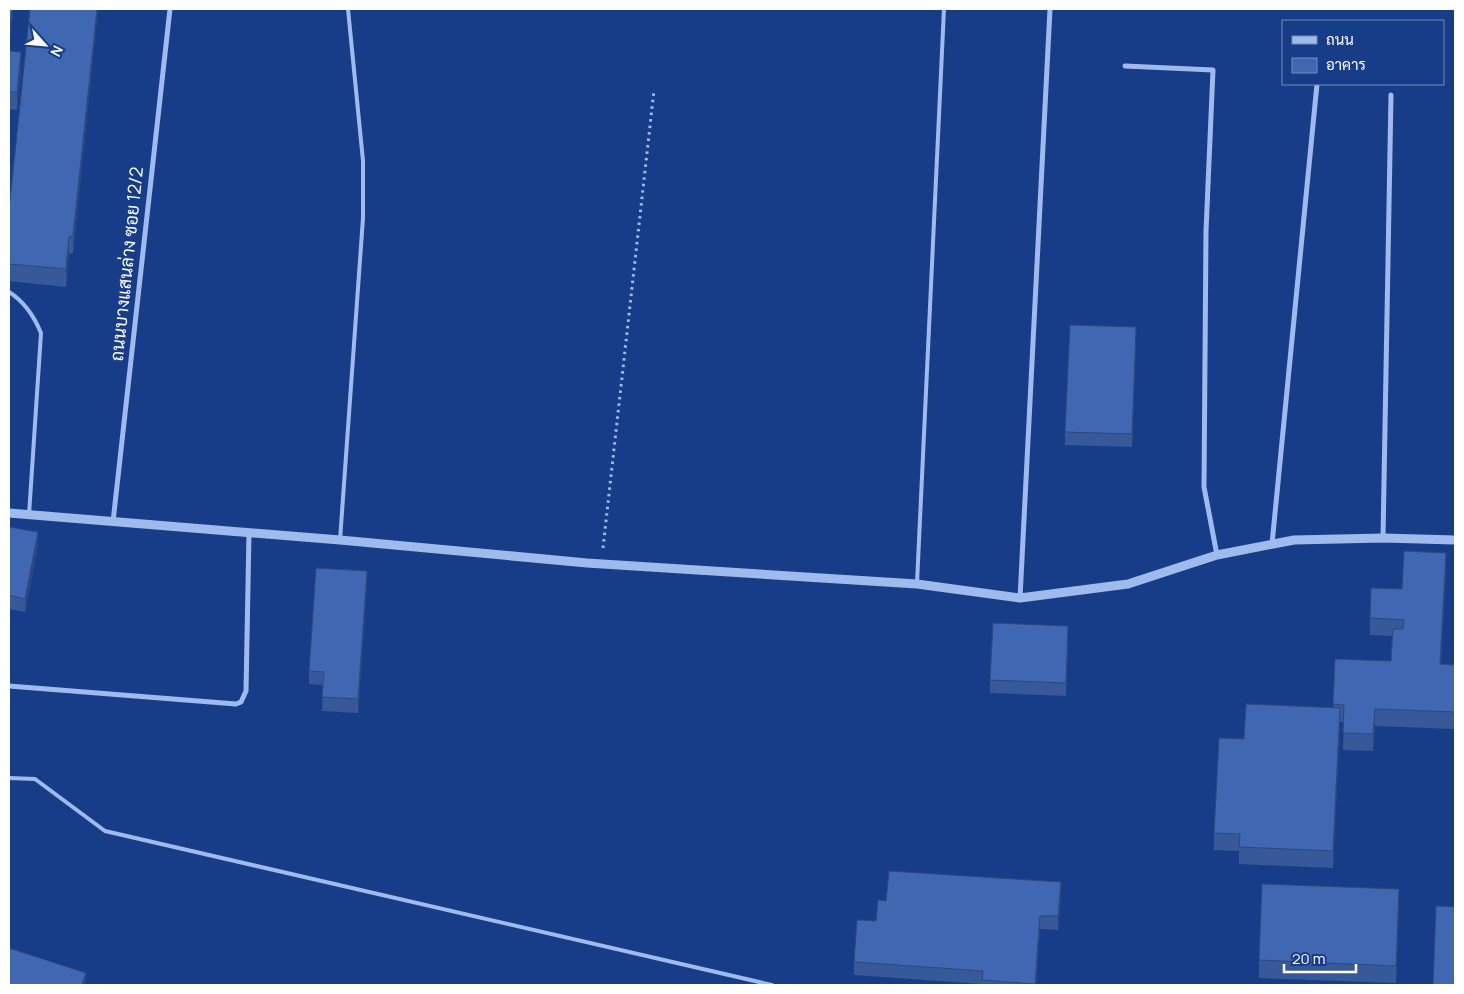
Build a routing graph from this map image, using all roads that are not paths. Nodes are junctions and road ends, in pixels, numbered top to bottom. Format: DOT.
graph roads {
  1 [pos="170,9"];
  2 [pos="348,9"];
  3 [pos="944,9"];
  4 [pos="1050,9"];
  5 [pos="1125,66"];
  6 [pos="1318,85"];
  7 [pos="1391,96"];
  8 [pos="9,292"];
  9 [pos="9,513"];
  10 [pos="29,514"];
  11 [pos="113,522"];
  12 [pos="250,533"];
  13 [pos="1382,538"];
  14 [pos="340,540"];
  15 [pos="1455,540"];
  16 [pos="1272,544"];
  17 [pos="1217,555"];
  18 [pos="917,584"];
  19 [pos="1020,598"];
  20 [pos="9,686"];
  21 [pos="9,778"];
  22 [pos="772,985"];
  1 -- 11 [label="street, ถนนบางแสนล่าง ซอย 12/2"];
  2 -- 14 [label="lane"];
  3 -- 18 [label="lane"];
  4 -- 19 [label="street"];
  5 -- 17 [label="street"];
  6 -- 16 [label="street"];
  7 -- 13 [label="street"];
  8 -- 10 [label="lane"];
  9 -- 10 [label="street"];
  10 -- 11 [label="street"];
  11 -- 12 [label="street"];
  12 -- 14 [label="street"];
  12 -- 20 [label="street"];
  13 -- 15 [label="street"];
  13 -- 16 [label="street"];
  14 -- 18 [label="street"];
  16 -- 17 [label="street"];
  17 -- 19 [label="street"];
  18 -- 19 [label="street"];
  21 -- 22 [label="lane"];
}
